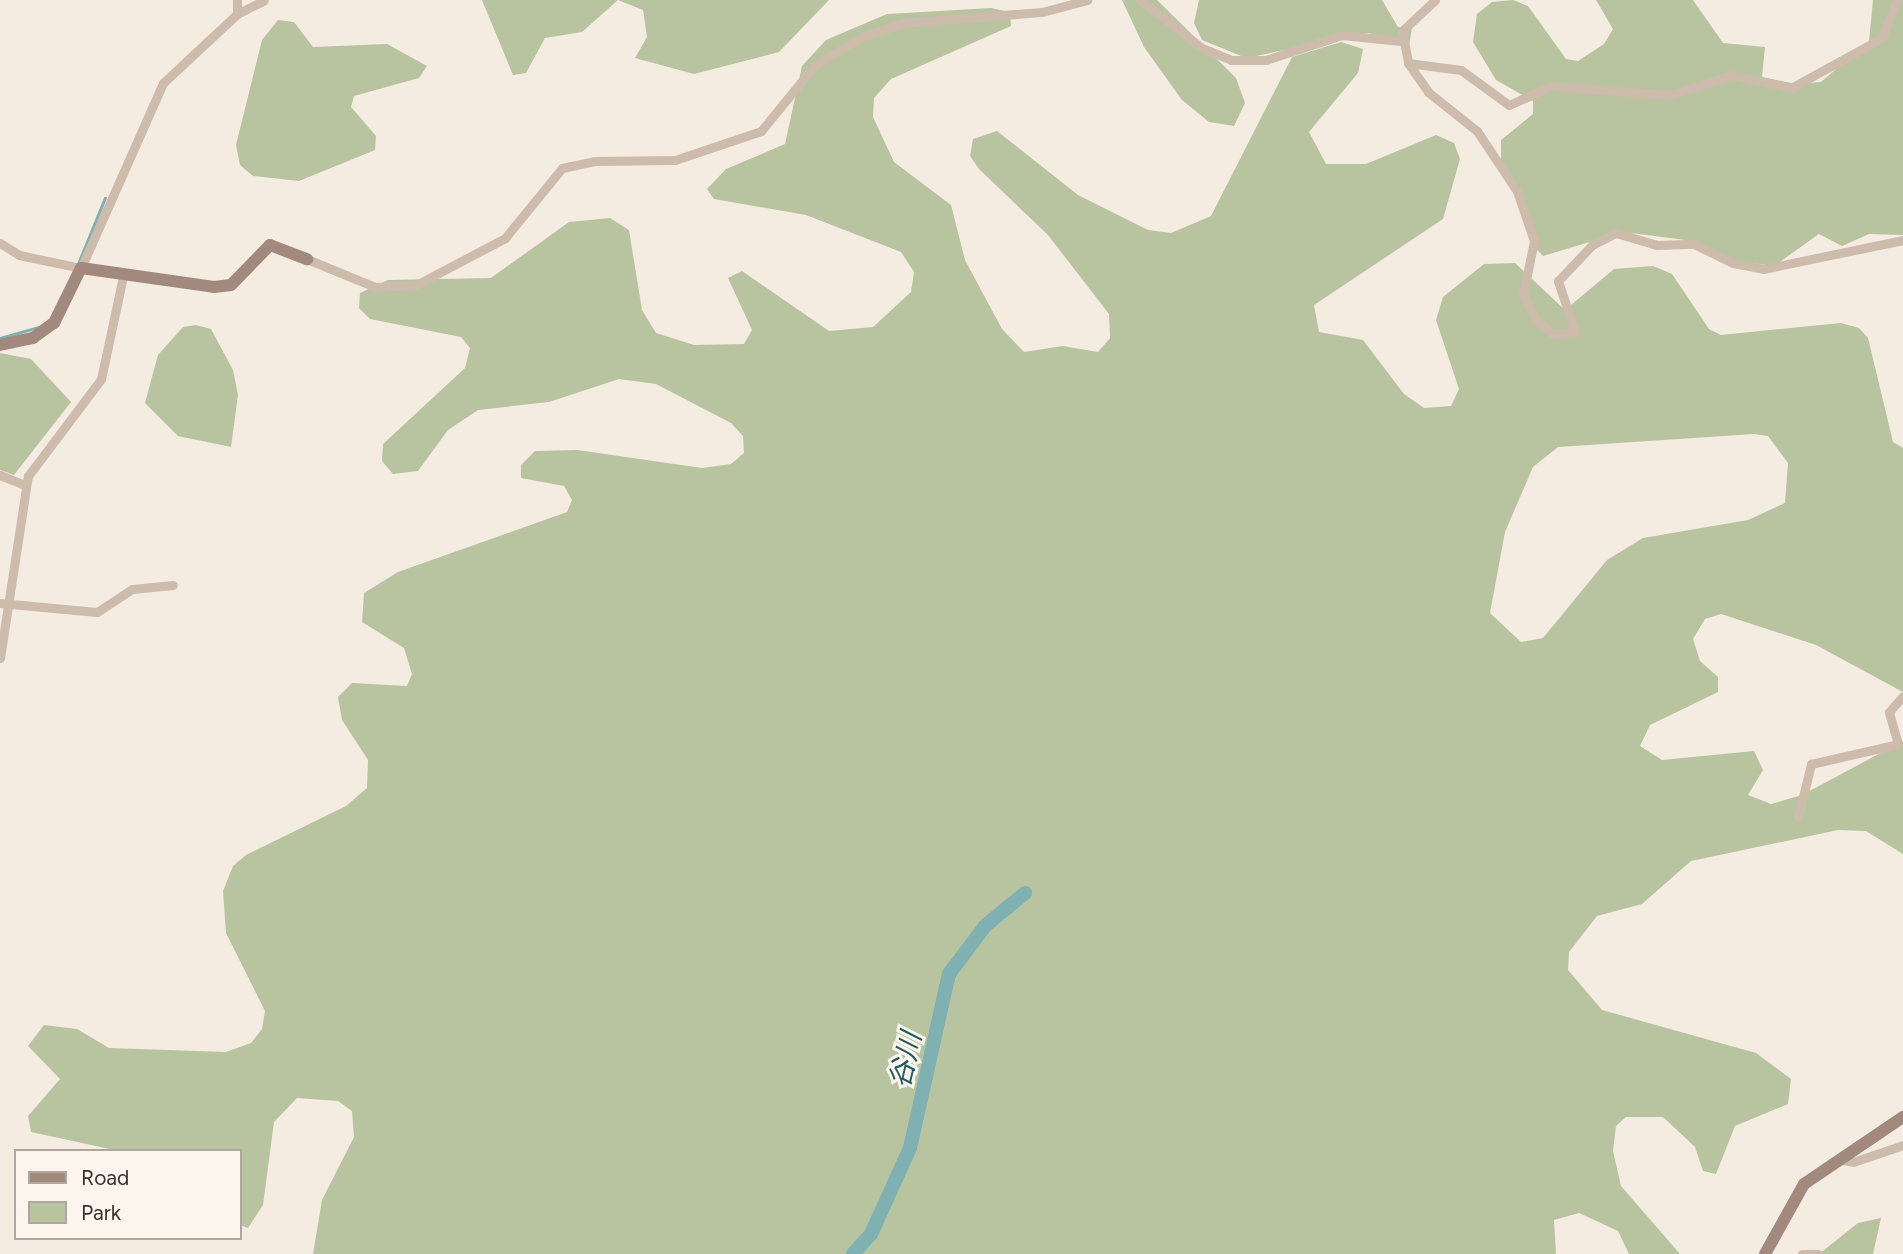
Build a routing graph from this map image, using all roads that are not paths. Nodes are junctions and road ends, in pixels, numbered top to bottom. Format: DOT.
graph roads {
  1 [pos="237,0"];
  2 [pos="264,0"];
  3 [pos="1087,0"];
  4 [pos="1140,0"];
  5 [pos="1435,0"];
  6 [pos="1897,0"];
  7 [pos="237,14"];
  8 [pos="1402,41"];
  9 [pos="1408,63"];
  10 [pos="1903,240"];
  11 [pos="0,243"];
  12 [pos="307,259"];
  13 [pos="81,268"];
  14 [pos="123,276"];
  15 [pos="0,345"];
  16 [pos="0,475"];
  17 [pos="25,485"];
  18 [pos="173,585"];
  19 [pos="0,603"];
  20 [pos="12,604"];
  21 [pos="0,658"];
  22 [pos="1903,696"];
  23 [pos="1798,817"];
  24 [pos="1903,1117"];
  25 [pos="1903,1145"];
  26 [pos="1837,1158"];
  27 [pos="1765,1254"];
  28 [pos="1802,1254"];
  29 [pos="1818,1254"];
  1 -- 7 [label="street"];
  2 -- 7 [label="street"];
  3 -- 12 [label="street"];
  4 -- 8 [label="street"];
  5 -- 8 [label="street"];
  6 -- 9 [label="street"];
  7 -- 13 [label="street"];
  8 -- 9 [label="street"];
  9 -- 10 [label="street"];
  11 -- 13 [label="street"];
  12 -- 14 [label="street"];
  13 -- 14 [label="street"];
  13 -- 15 [label="street"];
  14 -- 17 [label="street"];
  16 -- 17 [label="street"];
  17 -- 20 [label="street"];
  18 -- 20 [label="street"];
  19 -- 20 [label="street"];
  20 -- 21 [label="street"];
  22 -- 23 [label="street"];
  24 -- 26 [label="street"];
  25 -- 26 [label="street"];
  26 -- 27 [label="street"];
  28 -- 29 [label="street"];
}
